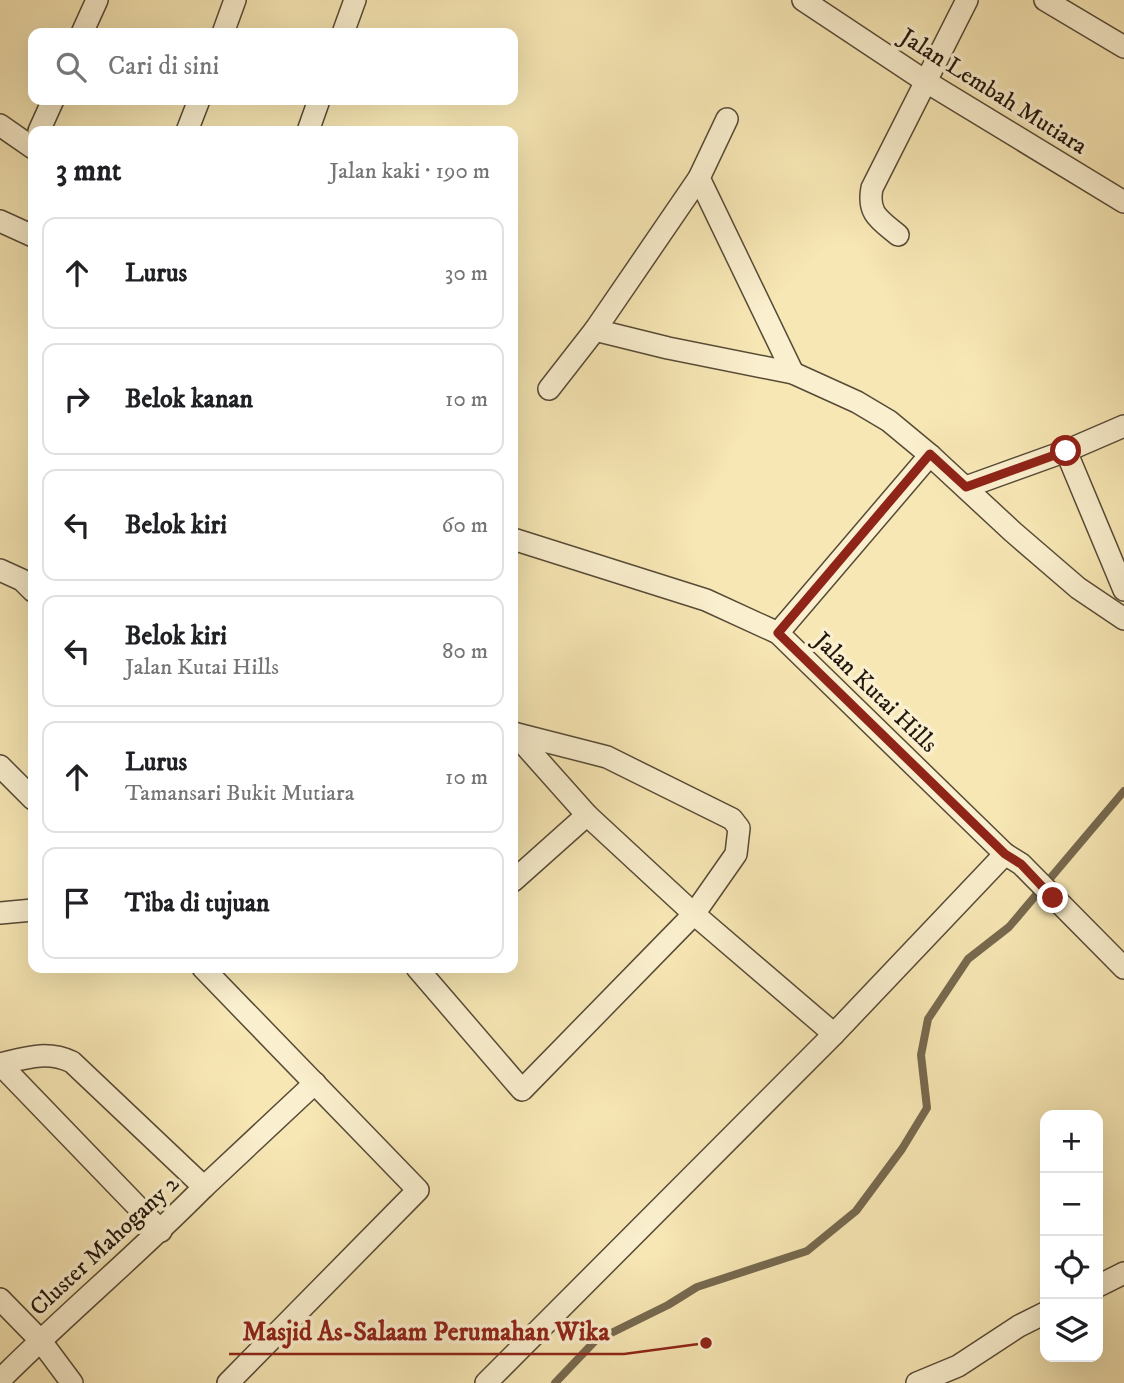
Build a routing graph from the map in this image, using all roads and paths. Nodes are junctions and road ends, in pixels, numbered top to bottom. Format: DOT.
graph roads {
  1 [pos="97,0"];
  2 [pos="235,0"];
  3 [pos="355,0"];
  4 [pos="803,0"];
  5 [pos="967,0"];
  6 [pos="1045,0"];
  7 [pos="84,28"];
  8 [pos="225,28"];
  9 [pos="345,28"];
  10 [pos="1124,47"];
  11 [pos="925,81"];
  12 [pos="51,105"];
  13 [pos="197,105"];
  14 [pos="317,105"];
  15 [pos="727,119"];
  16 [pos="0,125"];
  17 [pos="41,126"];
  18 [pos="189,126"];
  19 [pos="310,126"];
  20 [pos="28,144"];
  21 [pos="699,178"];
  22 [pos="1124,202"];
  23 [pos="0,221"];
  24 [pos="28,234"];
  25 [pos="898,235"];
  26 [pos="595,330"];
  27 [pos="793,373"];
  28 [pos="549,389"];
  29 [pos="1124,426"];
  30 [pos="1066,451"];
  31 [pos="930,454"];
  32 [pos="966,487"];
  33 [pos="518,541"];
  34 [pos="0,570"];
  35 [pos="28,586"];
  36 [pos="1124,590"];
  37 [pos="1124,619"];
  38 [pos="778,633"];
  39 [pos="518,734"];
  40 [pos="518,739"];
  41 [pos="0,766"];
  42 [pos="28,794"];
  43 [pos="587,815"];
  44 [pos="1013,859"];
  45 [pos="518,877"];
  46 [pos="28,910"];
  47 [pos="0,913"];
  48 [pos="694,914"];
  49 [pos="1124,968"];
  50 [pos="208,973"];
  51 [pos="421,973"];
  52 [pos="834,1034"];
  53 [pos="0,1064"];
  54 [pos="315,1083"];
  55 [pos="204,1187"];
  56 [pos="161,1231"];
  57 [pos="1124,1273"];
  58 [pos="1103,1284"];
  59 [pos="0,1299"];
  60 [pos="1040,1316"];
  61 [pos="40,1340"];
  62 [pos="0,1380"];
  63 [pos="72,1383"];
  64 [pos="228,1383"];
  65 [pos="486,1383"];
  66 [pos="917,1383"];
  1 -- 7 [label="street"];
  2 -- 8 [label="street"];
  3 -- 9 [label="street"];
  4 -- 11 [label="street, Jalan Lembah Mutiara"];
  5 -- 11 [label="street"];
  6 -- 10 [label="street"];
  11 -- 22 [label="street, Jalan Lembah Mutiara"];
  11 -- 25 [label="street"];
  12 -- 17 [label="street"];
  13 -- 18 [label="street"];
  14 -- 19 [label="street"];
  15 -- 21 [label="street"];
  16 -- 20 [label="street"];
  21 -- 26 [label="street"];
  21 -- 27 [label="street"];
  23 -- 24 [label="street"];
  26 -- 27 [label="street"];
  26 -- 28 [label="street"];
  27 -- 31 [label="street"];
  29 -- 30 [label="street"];
  30 -- 32 [label="street"];
  30 -- 36 [label="street"];
  31 -- 32 [label="street"];
  31 -- 38 [label="street"];
  32 -- 37 [label="street"];
  33 -- 38 [label="street, Jalan Kutai Hills"];
  34 -- 35 [label="street"];
  38 -- 44 [label="street, Jalan Kutai Hills"];
  39 -- 48 [label="street"];
  40 -- 43 [label="street"];
  41 -- 42 [label="street"];
  43 -- 45 [label="street"];
  43 -- 48 [label="street"];
  44 -- 49 [label="street, Jalan Kutai Hills"];
  44 -- 52 [label="street"];
  46 -- 47 [label="street"];
  48 -- 51 [label="street"];
  48 -- 52 [label="street"];
  50 -- 54 [label="street"];
  52 -- 65 [label="street"];
  53 -- 55 [label="street, Cluster Mahogany 2"];
  53 -- 56 [label="street"];
  54 -- 55 [label="street, Cluster Mahogany 2"];
  54 -- 64 [label="street"];
  55 -- 56 [label="street, Cluster Mahogany 2"];
  56 -- 61 [label="street, Cluster Mahogany 2"];
  57 -- 58 [label="street"];
  59 -- 61 [label="street, Cluster Mahogany 2"];
  60 -- 66 [label="street"];
  61 -- 62 [label="street, Cluster Mahogany 2"];
  61 -- 63 [label="street, Cluster Mahogany 2"];
}
